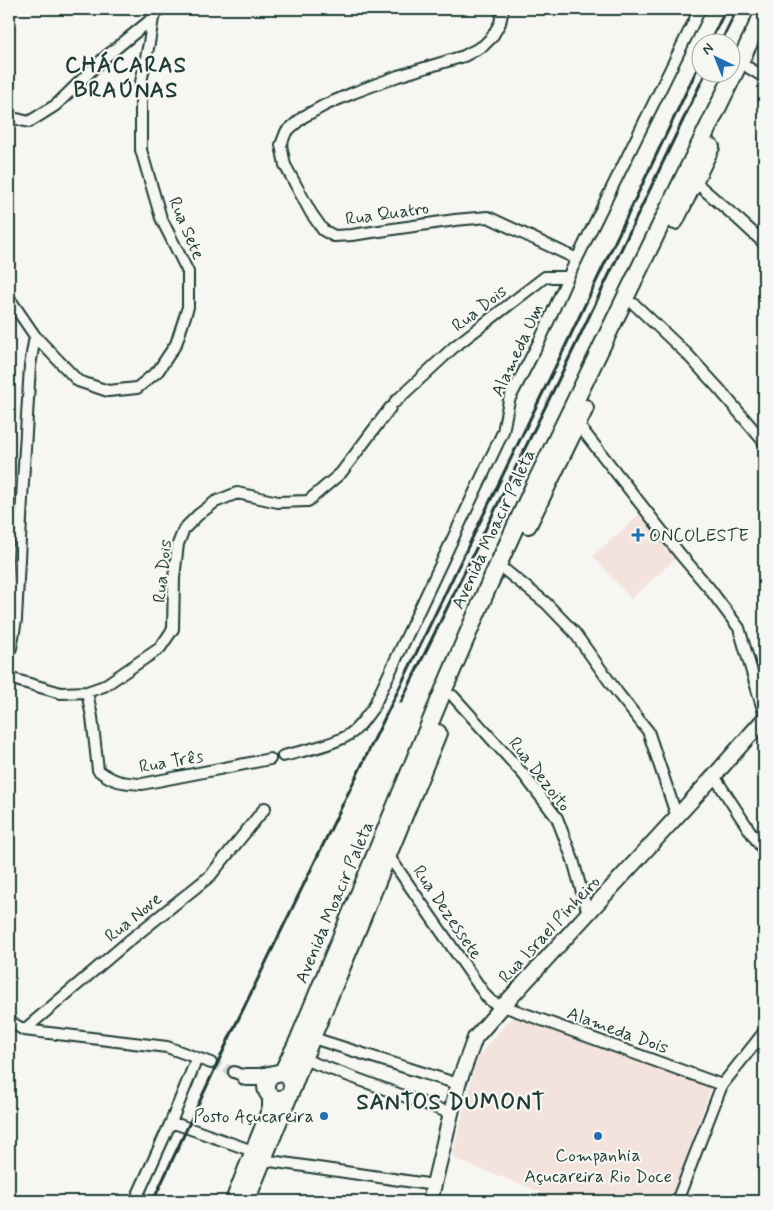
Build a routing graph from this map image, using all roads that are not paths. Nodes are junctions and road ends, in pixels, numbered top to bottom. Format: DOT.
graph roads {
  1 [pos="160,9"];
  2 [pos="502,9"];
  3 [pos="700,9"];
  4 [pos="764,12"];
  5 [pos="153,18"];
  6 [pos="764,36"];
  7 [pos="749,68"];
  8 [pos="764,77"];
  9 [pos="9,117"];
  10 [pos="695,182"];
  11 [pos="764,243"];
  12 [pos="577,259"];
  13 [pos="568,277"];
  14 [pos="9,298"];
  15 [pos="634,304"];
  16 [pos="35,336"];
  17 [pos="577,423"];
  18 [pos="764,442"];
  19 [pos="506,571"];
  20 [pos="9,653"];
  21 [pos="9,678"];
  22 [pos="87,692"];
  23 [pos="453,696"];
  24 [pos="764,713"];
  25 [pos="764,719"];
  26 [pos="283,756"];
  27 [pos="270,759"];
  28 [pos="714,776"];
  29 [pos="265,808"];
  30 [pos="677,816"];
  31 [pos="764,851"];
  32 [pos="388,855"];
  33 [pos="588,914"];
  34 [pos="503,1006"];
  35 [pos="9,1021"];
  36 [pos="24,1030"];
  37 [pos="764,1032"];
  38 [pos="313,1038"];
  39 [pos="197,1058"];
  40 [pos="304,1059"];
  41 [pos="211,1063"];
  42 [pos="278,1074"];
  43 [pos="458,1084"];
  44 [pos="722,1086"];
  45 [pos="291,1091"];
  46 [pos="270,1094"];
  47 [pos="450,1112"];
  48 [pos="171,1122"];
  49 [pos="258,1155"];
  50 [pos="434,1185"];
  51 [pos="135,1201"];
  52 [pos="234,1201"];
  53 [pos="246,1201"];
  54 [pos="430,1201"];
  55 [pos="677,1201"];
  1 -- 5 [label="street"];
  2 -- 12 [label="street, Rua Quatro"];
  3 -- 12 [label="street, Alameda Um"];
  4 -- 42 [label="main road, Avenida Moacir Paleta"];
  5 -- 9 [label="street"];
  5 -- 16 [label="street, Rua Sete"];
  6 -- 7 [label="main road, Avenida Moacir Paleta"];
  7 -- 8 [label="street"];
  7 -- 10 [label="main road, Avenida Moacir Paleta"];
  10 -- 11 [label="street"];
  10 -- 15 [label="main road, Avenida Moacir Paleta"];
  12 -- 13 [label="street, Alameda Um"];
  13 -- 22 [label="street, Rua Dois"];
  13 -- 26 [label="street, Alameda Um"];
  14 -- 16 [label="street, Rua Sete"];
  15 -- 17 [label="main road, Avenida Moacir Paleta"];
  15 -- 18 [label="street"];
  16 -- 20 [label="street"];
  17 -- 19 [label="main road, Avenida Moacir Paleta"];
  17 -- 24 [label="street"];
  19 -- 23 [label="main road, Avenida Moacir Paleta"];
  19 -- 30 [label="street"];
  21 -- 22 [label="street, Rua Dois"];
  22 -- 27 [label="street, Rua Três"];
  23 -- 32 [label="main road, Avenida Moacir Paleta"];
  23 -- 33 [label="street, Rua Dezoito"];
  25 -- 28 [label="street, Rua Israel Pinheiro"];
  28 -- 30 [label="street, Rua Israel Pinheiro"];
  28 -- 31 [label="street"];
  29 -- 36 [label="street, Rua Nove"];
  30 -- 33 [label="street, Rua Israel Pinheiro"];
  32 -- 34 [label="street, Rua Dezessete"];
  32 -- 38 [label="main road, Avenida Moacir Paleta"];
  33 -- 34 [label="street, Rua Israel Pinheiro"];
  34 -- 43 [label="street, Rua Israel Pinheiro"];
  34 -- 44 [label="street, Alameda Dois"];
  35 -- 36 [label="street"];
  36 -- 39 [label="street"];
  37 -- 44 [label="street"];
  38 -- 40 [label="main road, Avenida Moacir Paleta"];
  38 -- 43 [label="street"];
  39 -- 41 [label="street"];
  39 -- 48 [label="street"];
  40 -- 45 [label="main road, Avenida Moacir Paleta"];
  40 -- 47 [label="street"];
  42 -- 45 [label="main road"];
  42 -- 46 [label="main road"];
  42 -- 46 [label="main road"];
  43 -- 47 [label="street, Rua Israel Pinheiro"];
  44 -- 55 [label="street"];
  45 -- 46 [label="main road"];
  45 -- 49 [label="main road, Avenida Moacir Paleta"];
  46 -- 49 [label="main road, Avenida Moacir Paleta"];
  47 -- 50 [label="street, Rua Israel Pinheiro"];
  48 -- 49 [label="street"];
  48 -- 51 [label="street"];
  49 -- 50 [label="street"];
  49 -- 52 [label="main road, Avenida Moacir Paleta"];
  49 -- 53 [label="main road, Avenida Moacir Paleta"];
  50 -- 54 [label="street, Rua Israel Pinheiro"];
}
